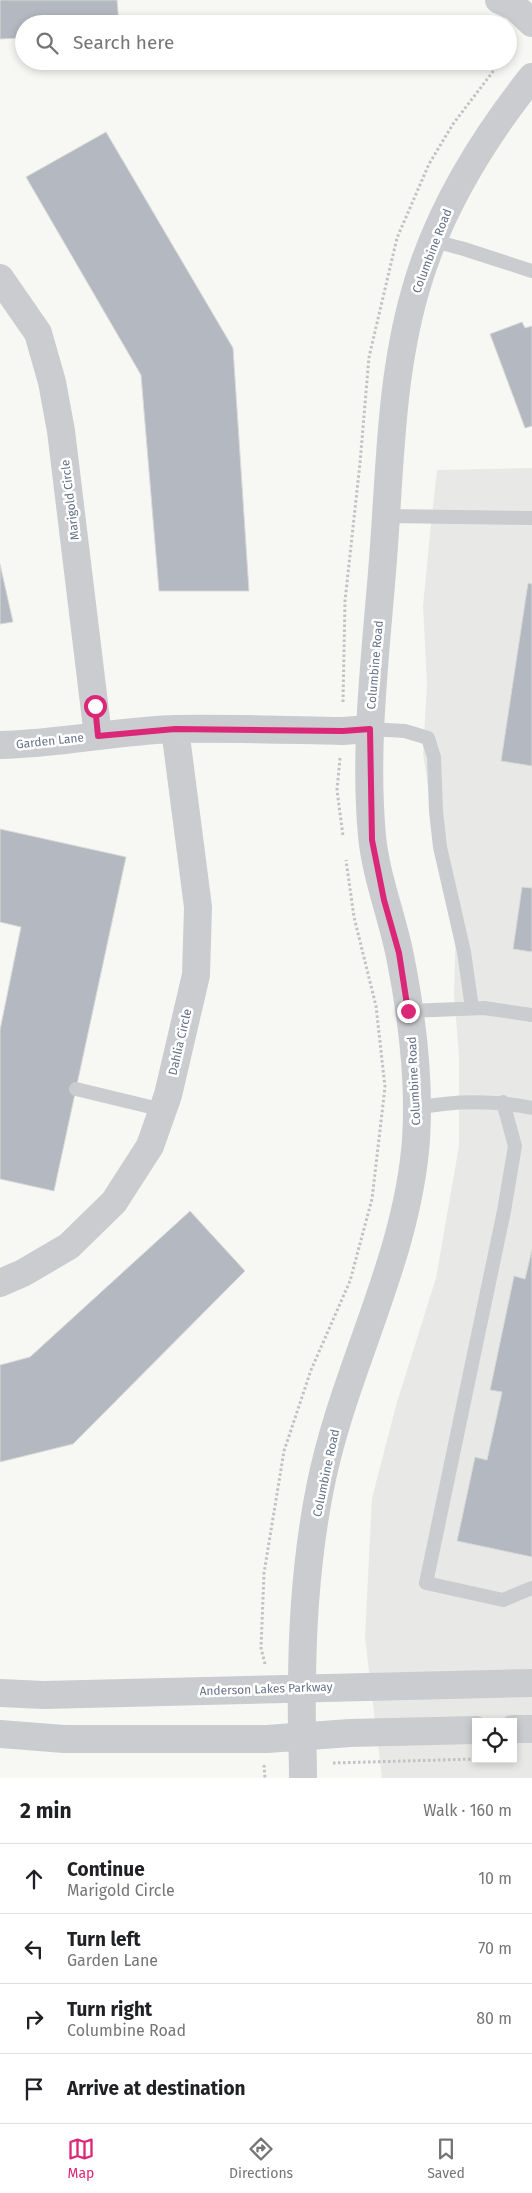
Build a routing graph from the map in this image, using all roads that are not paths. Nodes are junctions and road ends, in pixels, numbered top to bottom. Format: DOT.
graph roads {
  1 [pos="499,0"];
  2 [pos="532,23"];
  3 [pos="532,77"];
  4 [pos="434,241"];
  5 [pos="532,271"];
  6 [pos="0,278"];
  7 [pos="386,516"];
  8 [pos="532,518"];
  9 [pos="175,729"];
  10 [pos="370,729"];
  11 [pos="98,736"];
  12 [pos="0,745"];
  13 [pos="472,1008"];
  14 [pos="408,1011"];
  15 [pos="532,1015"];
  16 [pos="76,1089"];
  17 [pos="503,1102"];
  18 [pos="417,1108"];
  19 [pos="532,1108"];
  20 [pos="163,1110"];
  21 [pos="0,1283"];
  22 [pos="532,1588"];
  23 [pos="532,1684"];
  24 [pos="302,1688"];
  25 [pos="0,1693"];
  26 [pos="517,1729"];
  27 [pos="532,1729"];
  28 [pos="472,1730"];
  29 [pos="0,1734"];
  30 [pos="302,1736"];
  31 [pos="303,1778"];
  1 -- 2 [label="street"];
  3 -- 4 [label="street, Columbine Road"];
  4 -- 5 [label="lane"];
  4 -- 7 [label="street, Columbine Road"];
  6 -- 11 [label="street, Marigold Circle"];
  7 -- 8 [label="lane"];
  7 -- 10 [label="street, Columbine Road"];
  9 -- 10 [label="street, Garden Lane"];
  9 -- 11 [label="street, Garden Lane"];
  9 -- 20 [label="street, Dahlia Circle"];
  10 -- 13 [label="lane"];
  10 -- 14 [label="street, Columbine Road"];
  11 -- 12 [label="street, Garden Lane"];
  13 -- 14 [label="lane"];
  13 -- 15 [label="lane"];
  14 -- 18 [label="street, Columbine Road"];
  16 -- 20 [label="lane"];
  17 -- 18 [label="lane"];
  17 -- 19 [label="lane"];
  17 -- 22 [label="lane"];
  18 -- 24 [label="street, Columbine Road"];
  20 -- 21 [label="street, Dahlia Circle"];
  23 -- 24 [label="street, Anderson Lakes Parkway"];
  24 -- 25 [label="street, Anderson Lakes Parkway"];
  24 -- 30 [label="street, Columbine Road"];
  26 -- 27 [label="street"];
  28 -- 30 [label="street"];
  29 -- 30 [label="street"];
  30 -- 31 [label="street, Columbine Road"];
}
